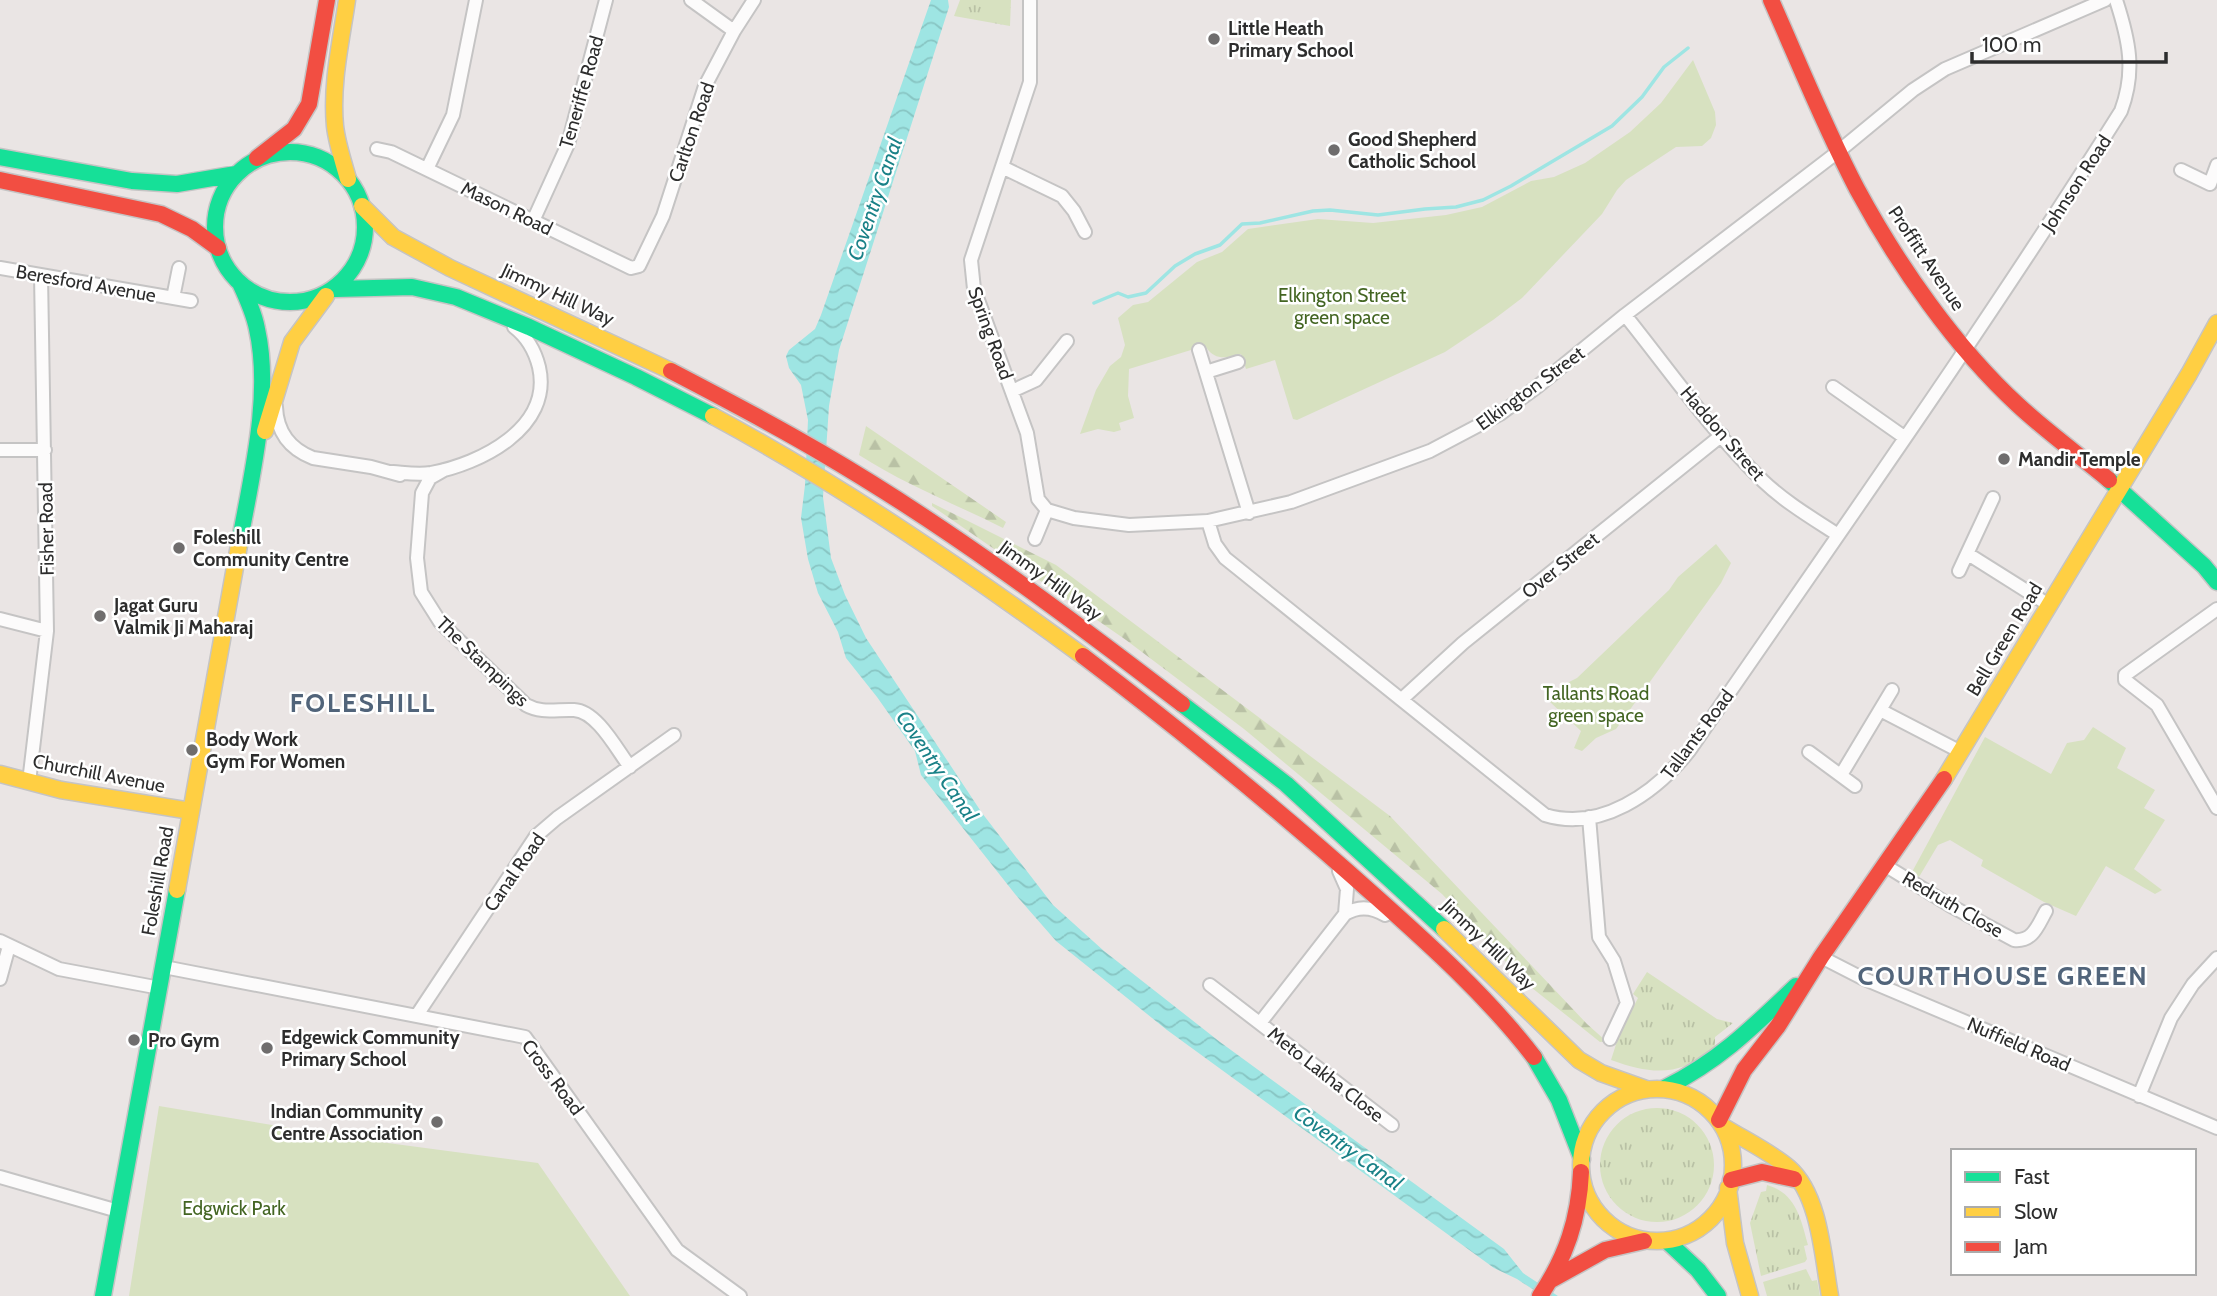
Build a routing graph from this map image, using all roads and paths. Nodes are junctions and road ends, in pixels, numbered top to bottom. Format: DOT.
graph roads {
  1 [pos="327,0"];
  2 [pos="347,0"];
  3 [pos="476,0"];
  4 [pos="606,0"];
  5 [pos="691,0"];
  6 [pos="754,0"];
  7 [pos="1771,0"];
  8 [pos="2105,0"];
  9 [pos="2116,0"];
  10 [pos="1030,1"];
  11 [pos="734,32"];
  12 [pos="377,149"];
  13 [pos="1839,151"];
  14 [pos="0,157"];
  15 [pos="257,158"];
  16 [pos="2217,165"];
  17 [pos="1002,167"];
  18 [pos="427,169"];
  19 [pos="2181,170"];
  20 [pos="236,174"];
  21 [pos="348,178"];
  22 [pos="0,180"];
  23 [pos="362,206"];
  24 [pos="533,221"];
  25 [pos="1085,232"];
  26 [pos="218,248"];
  27 [pos="0,268"];
  28 [pos="179,268"];
  29 [pos="636,268"];
  30 [pos="41,275"];
  31 [pos="240,284"];
  32 [pos="331,292"];
  33 [pos="173,298"];
  34 [pos="191,302"];
  35 [pos="496,314"];
  36 [pos="1625,315"];
  37 [pos="2217,323"];
  38 [pos="1067,341"];
  39 [pos="1199,350"];
  40 [pos="1967,351"];
  41 [pos="1238,362"];
  42 [pos="1206,372"];
  43 [pos="1833,387"];
  44 [pos="1012,391"];
  45 [pos="275,396"];
  46 [pos="1721,435"];
  47 [pos="1904,437"];
  48 [pos="0,450"];
  49 [pos="45,450"];
  50 [pos="444,470"];
  51 [pos="393,472"];
  52 [pos="252,473"];
  53 [pos="2119,488"];
  54 [pos="422,493"];
  55 [pos="1993,498"];
  56 [pos="1047,510"];
  57 [pos="1249,513"];
  58 [pos="1208,521"];
  59 [pos="1838,535"];
  60 [pos="1035,539"];
  61 [pos="1968,554"];
  62 [pos="1959,571"];
  63 [pos="2217,582"];
  64 [pos="2049,606"];
  65 [pos="2217,609"];
  66 [pos="0,619"];
  67 [pos="47,631"];
  68 [pos="1892,690"];
  69 [pos="1402,699"];
  70 [pos="1880,710"];
  71 [pos="674,735"];
  72 [pos="1809,752"];
  73 [pos="1961,752"];
  74 [pos="630,766"];
  75 [pos="0,774"];
  76 [pos="1841,775"];
  77 [pos="29,782"];
  78 [pos="1855,786"];
  79 [pos="2217,807"];
  80 [pos="191,811"];
  81 [pos="1589,817"];
  82 [pos="1318,844"];
  83 [pos="1886,866"];
  84 [pos="2046,911"];
  85 [pos="1345,914"];
  86 [pos="4,943"];
  87 [pos="2217,958"];
  88 [pos="1818,963"];
  89 [pos="164,967"];
  90 [pos="1452,967"];
  91 [pos="0,979"];
  92 [pos="1210,985"];
  93 [pos="160,988"];
  94 [pos="417,1015"];
  95 [pos="1260,1023"];
  96 [pos="1610,1040"];
  97 [pos="1665,1088"];
  98 [pos="1646,1089"];
  99 [pos="2139,1096"];
  100 [pos="1721,1124"];
  101 [pos="1392,1125"];
  102 [pos="2217,1128"];
  103 [pos="1582,1166"];
  104 [pos="0,1177"];
  105 [pos="1797,1180"];
  106 [pos="1729,1184"];
  107 [pos="118,1211"];
  108 [pos="1644,1241"];
  109 [pos="1668,1242"];
  110 [pos="1551,1280"];
  111 [pos="1750,1295"];
  112 [pos="103,1296"];
  113 [pos="740,1296"];
  114 [pos="1540,1296"];
  115 [pos="1718,1296"];
  116 [pos="1830,1296"];
  1 -- 15 [label="main road"];
  2 -- 21 [label="main road"];
  3 -- 18 [label="street"];
  4 -- 24 [label="street, Teneriffe Road"];
  5 -- 11 [label="street"];
  6 -- 11 [label="street, Carlton Road"];
  7 -- 13 [label="main road, Proffitt Avenue"];
  8 -- 13 [label="street, Elkington Street"];
  9 -- 40 [label="street, Johnson Road"];
  10 -- 17 [label="street, Spring Road"];
  11 -- 29 [label="street, Carlton Road"];
  12 -- 18 [label="street, Mason Road"];
  13 -- 36 [label="street, Elkington Street"];
  13 -- 40 [label="main road, Proffitt Avenue"];
  14 -- 20 [label="main road"];
  15 -- 20 [label="main road"];
  15 -- 21 [label="main road"];
  16 -- 19 [label="street"];
  17 -- 25 [label="street"];
  17 -- 44 [label="street, Spring Road"];
  18 -- 24 [label="street, Mason Road"];
  20 -- 26 [label="main road"];
  21 -- 23 [label="main road"];
  22 -- 26 [label="main road"];
  23 -- 32 [label="main road"];
  23 -- 98 [label="main road, Jimmy Hill Way"];
  24 -- 29 [label="street, Mason Road"];
  26 -- 31 [label="main road"];
  27 -- 30 [label="street, Beresford Avenue"];
  28 -- 33 [label="street, Beresford Avenue"];
  30 -- 33 [label="street, Beresford Avenue"];
  30 -- 49 [label="street, Fisher Road"];
  31 -- 32 [label="main road"];
  31 -- 52 [label="main road, Foleshill Road"];
  32 -- 35 [label="main road"];
  32 -- 45 [label="main road, Foleshill Road"];
  33 -- 34 [label="street, Beresford Avenue"];
  35 -- 50 [label="street"];
  35 -- 82 [label="main road"];
  36 -- 46 [label="street, Haddon Street"];
  36 -- 57 [label="street, Elkington Street"];
  37 -- 53 [label="main road, Bell Green Road"];
  38 -- 44 [label="street"];
  39 -- 42 [label="street"];
  40 -- 47 [label="street, Tallants Road"];
  40 -- 53 [label="main road, Proffitt Avenue"];
  41 -- 42 [label="street"];
  42 -- 57 [label="street"];
  43 -- 47 [label="street"];
  44 -- 56 [label="street, Spring Road"];
  45 -- 51 [label="street"];
  45 -- 52 [label="main road, Foleshill Road"];
  46 -- 59 [label="street, Haddon Street"];
  46 -- 69 [label="street, Over Street"];
  47 -- 59 [label="street, Tallants Road"];
  48 -- 49 [label="street"];
  49 -- 67 [label="street, Fisher Road"];
  50 -- 51 [label="street"];
  50 -- 54 [label="street"];
  51 -- 54 [label="street"];
  52 -- 80 [label="main road, Foleshill Road"];
  53 -- 63 [label="main road, Proffitt Avenue"];
  53 -- 64 [label="main road, Bell Green Road"];
  54 -- 74 [label="street, The Stampings"];
  55 -- 61 [label="street"];
  56 -- 58 [label="street, Elkington Street"];
  56 -- 60 [label="street"];
  57 -- 58 [label="street, Elkington Street"];
  58 -- 69 [label="street, Tallants Road"];
  59 -- 81 [label="street, Tallants Road"];
  61 -- 62 [label="street"];
  61 -- 64 [label="street"];
  64 -- 73 [label="main road, Bell Green Road"];
  65 -- 79 [label="street"];
  66 -- 67 [label="street"];
  67 -- 77 [label="street, Fisher Road"];
  68 -- 70 [label="street"];
  69 -- 81 [label="street, Tallants Road"];
  70 -- 73 [label="street"];
  70 -- 76 [label="street"];
  71 -- 74 [label="street, Canal Road"];
  72 -- 76 [label="street"];
  73 -- 83 [label="main road, Bell Green Road"];
  74 -- 94 [label="street, Canal Road"];
  75 -- 77 [label="main road, Churchill Avenue"];
  76 -- 78 [label="street"];
  77 -- 80 [label="main road, Churchill Avenue"];
  80 -- 89 [label="main road, Foleshill Road"];
  81 -- 96 [label="street"];
  82 -- 85 [label="street"];
  82 -- 90 [label="main road"];
  83 -- 84 [label="street, Redruth Close"];
  83 -- 88 [label="main road, Bell Green Road"];
  85 -- 90 [label="street"];
  85 -- 95 [label="street, Meto Lakha Close"];
  86 -- 91 [label="street"];
  86 -- 93 [label="street"];
  87 -- 99 [label="street"];
  88 -- 97 [label="main road, Bell Green Road"];
  88 -- 99 [label="street, Nuffield Road"];
  88 -- 100 [label="main road, Bell Green Road"];
  89 -- 93 [label="main road, Foleshill Road"];
  89 -- 94 [label="street, Cross Road"];
  90 -- 103 [label="main road"];
  92 -- 95 [label="street, Meto Lakha Close"];
  93 -- 107 [label="main road, Foleshill Road"];
  94 -- 113 [label="street, Cross Road"];
  95 -- 101 [label="street, Meto Lakha Close"];
  97 -- 98 [label="main road"];
  97 -- 100 [label="main road"];
  98 -- 103 [label="main road"];
  99 -- 102 [label="street, Nuffield Road"];
  100 -- 105 [label="main road"];
  100 -- 106 [label="main road"];
  103 -- 108 [label="main road"];
  103 -- 110 [label="main road"];
  104 -- 107 [label="street"];
  105 -- 106 [label="main road"];
  105 -- 116 [label="main road"];
  106 -- 109 [label="main road"];
  106 -- 111 [label="main road"];
  107 -- 112 [label="main road, Foleshill Road"];
  108 -- 109 [label="main road"];
  108 -- 110 [label="main road"];
  109 -- 115 [label="main road"];
  110 -- 114 [label="main road"];
}
